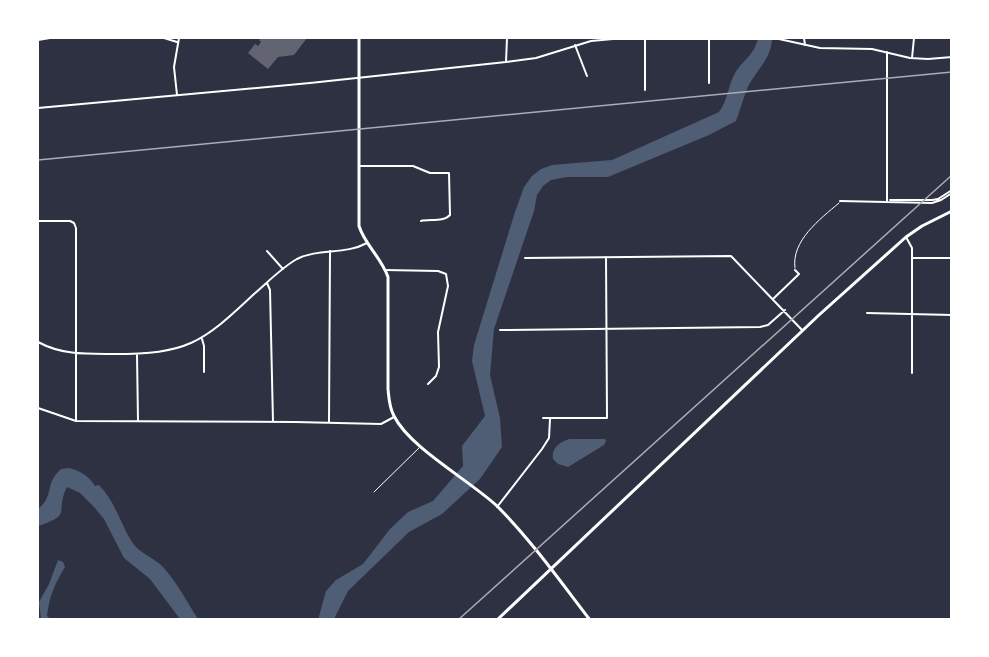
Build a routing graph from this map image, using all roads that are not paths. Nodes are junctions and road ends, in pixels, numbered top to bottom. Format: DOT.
graph roads {
  1 [pos="51,38"];
  2 [pos="179,38"];
  3 [pos="359,38"];
  4 [pos="507,38"];
  5 [pos="804,38"];
  6 [pos="914,38"];
  7 [pos="591,39"];
  8 [pos="645,39"];
  9 [pos="709,39"];
  10 [pos="779,39"];
  11 [pos="38,40"];
  12 [pos="177,42"];
  13 [pos="575,45"];
  14 [pos="805,45"];
  15 [pos="887,52"];
  16 [pos="951,57"];
  17 [pos="912,58"];
  18 [pos="506,62"];
  19 [pos="586,75"];
  20 [pos="359,77"];
  21 [pos="708,83"];
  22 [pos="645,90"];
  23 [pos="177,95"];
  24 [pos="38,108"];
  25 [pos="359,166"];
  26 [pos="951,192"];
  27 [pos="840,201"];
  28 [pos="887,201"];
  29 [pos="951,211"];
  30 [pos="38,221"];
  31 [pos="421,221"];
  32 [pos="906,237"];
  33 [pos="367,242"];
  34 [pos="267,251"];
  35 [pos="330,251"];
  36 [pos="606,257"];
  37 [pos="525,258"];
  38 [pos="912,258"];
  39 [pos="951,258"];
  40 [pos="283,269"];
  41 [pos="386,270"];
  42 [pos="795,270"];
  43 [pos="267,283"];
  44 [pos="773,298"];
  45 [pos="784,310"];
  46 [pos="867,313"];
  47 [pos="911,314"];
  48 [pos="951,315"];
  49 [pos="606,329"];
  50 [pos="500,330"];
  51 [pos="802,330"];
  52 [pos="202,339"];
  53 [pos="38,342"];
  54 [pos="77,354"];
  55 [pos="137,354"];
  56 [pos="204,372"];
  57 [pos="912,373"];
  58 [pos="428,384"];
  59 [pos="38,408"];
  60 [pos="394,416"];
  61 [pos="543,418"];
  62 [pos="550,418"];
  63 [pos="76,421"];
  64 [pos="138,421"];
  65 [pos="273,422"];
  66 [pos="329,423"];
  67 [pos="421,446"];
  68 [pos="374,492"];
  69 [pos="497,507"];
  70 [pos="551,567"];
  71 [pos="497,620"];
  72 [pos="590,620"];
  1 -- 11 [label="street"];
  1 -- 12 [label="street"];
  2 -- 12 [label="street"];
  3 -- 20 [label="main road"];
  4 -- 18 [label="street"];
  5 -- 14 [label="street"];
  6 -- 17 [label="street"];
  7 -- 8 [label="street"];
  7 -- 13 [label="street"];
  8 -- 9 [label="street"];
  8 -- 22 [label="street"];
  9 -- 10 [label="street"];
  9 -- 21 [label="street"];
  10 -- 14 [label="street"];
  12 -- 23 [label="street"];
  13 -- 18 [label="street"];
  13 -- 19 [label="street"];
  14 -- 15 [label="street"];
  15 -- 17 [label="street"];
  15 -- 28 [label="street"];
  16 -- 17 [label="street"];
  18 -- 20 [label="street"];
  20 -- 23 [label="street"];
  20 -- 25 [label="main road"];
  23 -- 24 [label="street"];
  25 -- 31 [label="street"];
  25 -- 33 [label="main road"];
  26 -- 28 [label="street"];
  27 -- 28 [label="street"];
  27 -- 42 [label="lane"];
  29 -- 32 [label="main road"];
  30 -- 54 [label="street"];
  32 -- 38 [label="street"];
  32 -- 51 [label="main road"];
  33 -- 35 [label="street"];
  33 -- 41 [label="main road"];
  34 -- 40 [label="street"];
  35 -- 40 [label="street"];
  35 -- 66 [label="street"];
  36 -- 37 [label="street"];
  36 -- 44 [label="street"];
  36 -- 49 [label="street"];
  38 -- 39 [label="street"];
  38 -- 47 [label="street"];
  40 -- 43 [label="street"];
  41 -- 58 [label="street"];
  41 -- 60 [label="main road"];
  42 -- 44 [label="street"];
  43 -- 52 [label="street"];
  43 -- 65 [label="street"];
  44 -- 45 [label="street"];
  45 -- 49 [label="street"];
  45 -- 51 [label="street"];
  46 -- 47 [label="street"];
  47 -- 48 [label="street"];
  47 -- 57 [label="street"];
  49 -- 50 [label="street"];
  49 -- 62 [label="street"];
  51 -- 70 [label="main road"];
  52 -- 55 [label="street"];
  52 -- 56 [label="street"];
  53 -- 54 [label="street"];
  54 -- 55 [label="street"];
  54 -- 63 [label="street"];
  55 -- 64 [label="street"];
  59 -- 63 [label="street"];
  60 -- 66 [label="street"];
  60 -- 67 [label="main road"];
  61 -- 62 [label="street"];
  62 -- 69 [label="street"];
  63 -- 64 [label="street"];
  64 -- 65 [label="street"];
  65 -- 66 [label="street"];
  67 -- 68 [label="lane"];
  67 -- 69 [label="main road"];
  69 -- 70 [label="main road"];
  70 -- 71 [label="main road"];
  70 -- 72 [label="main road"];
}
